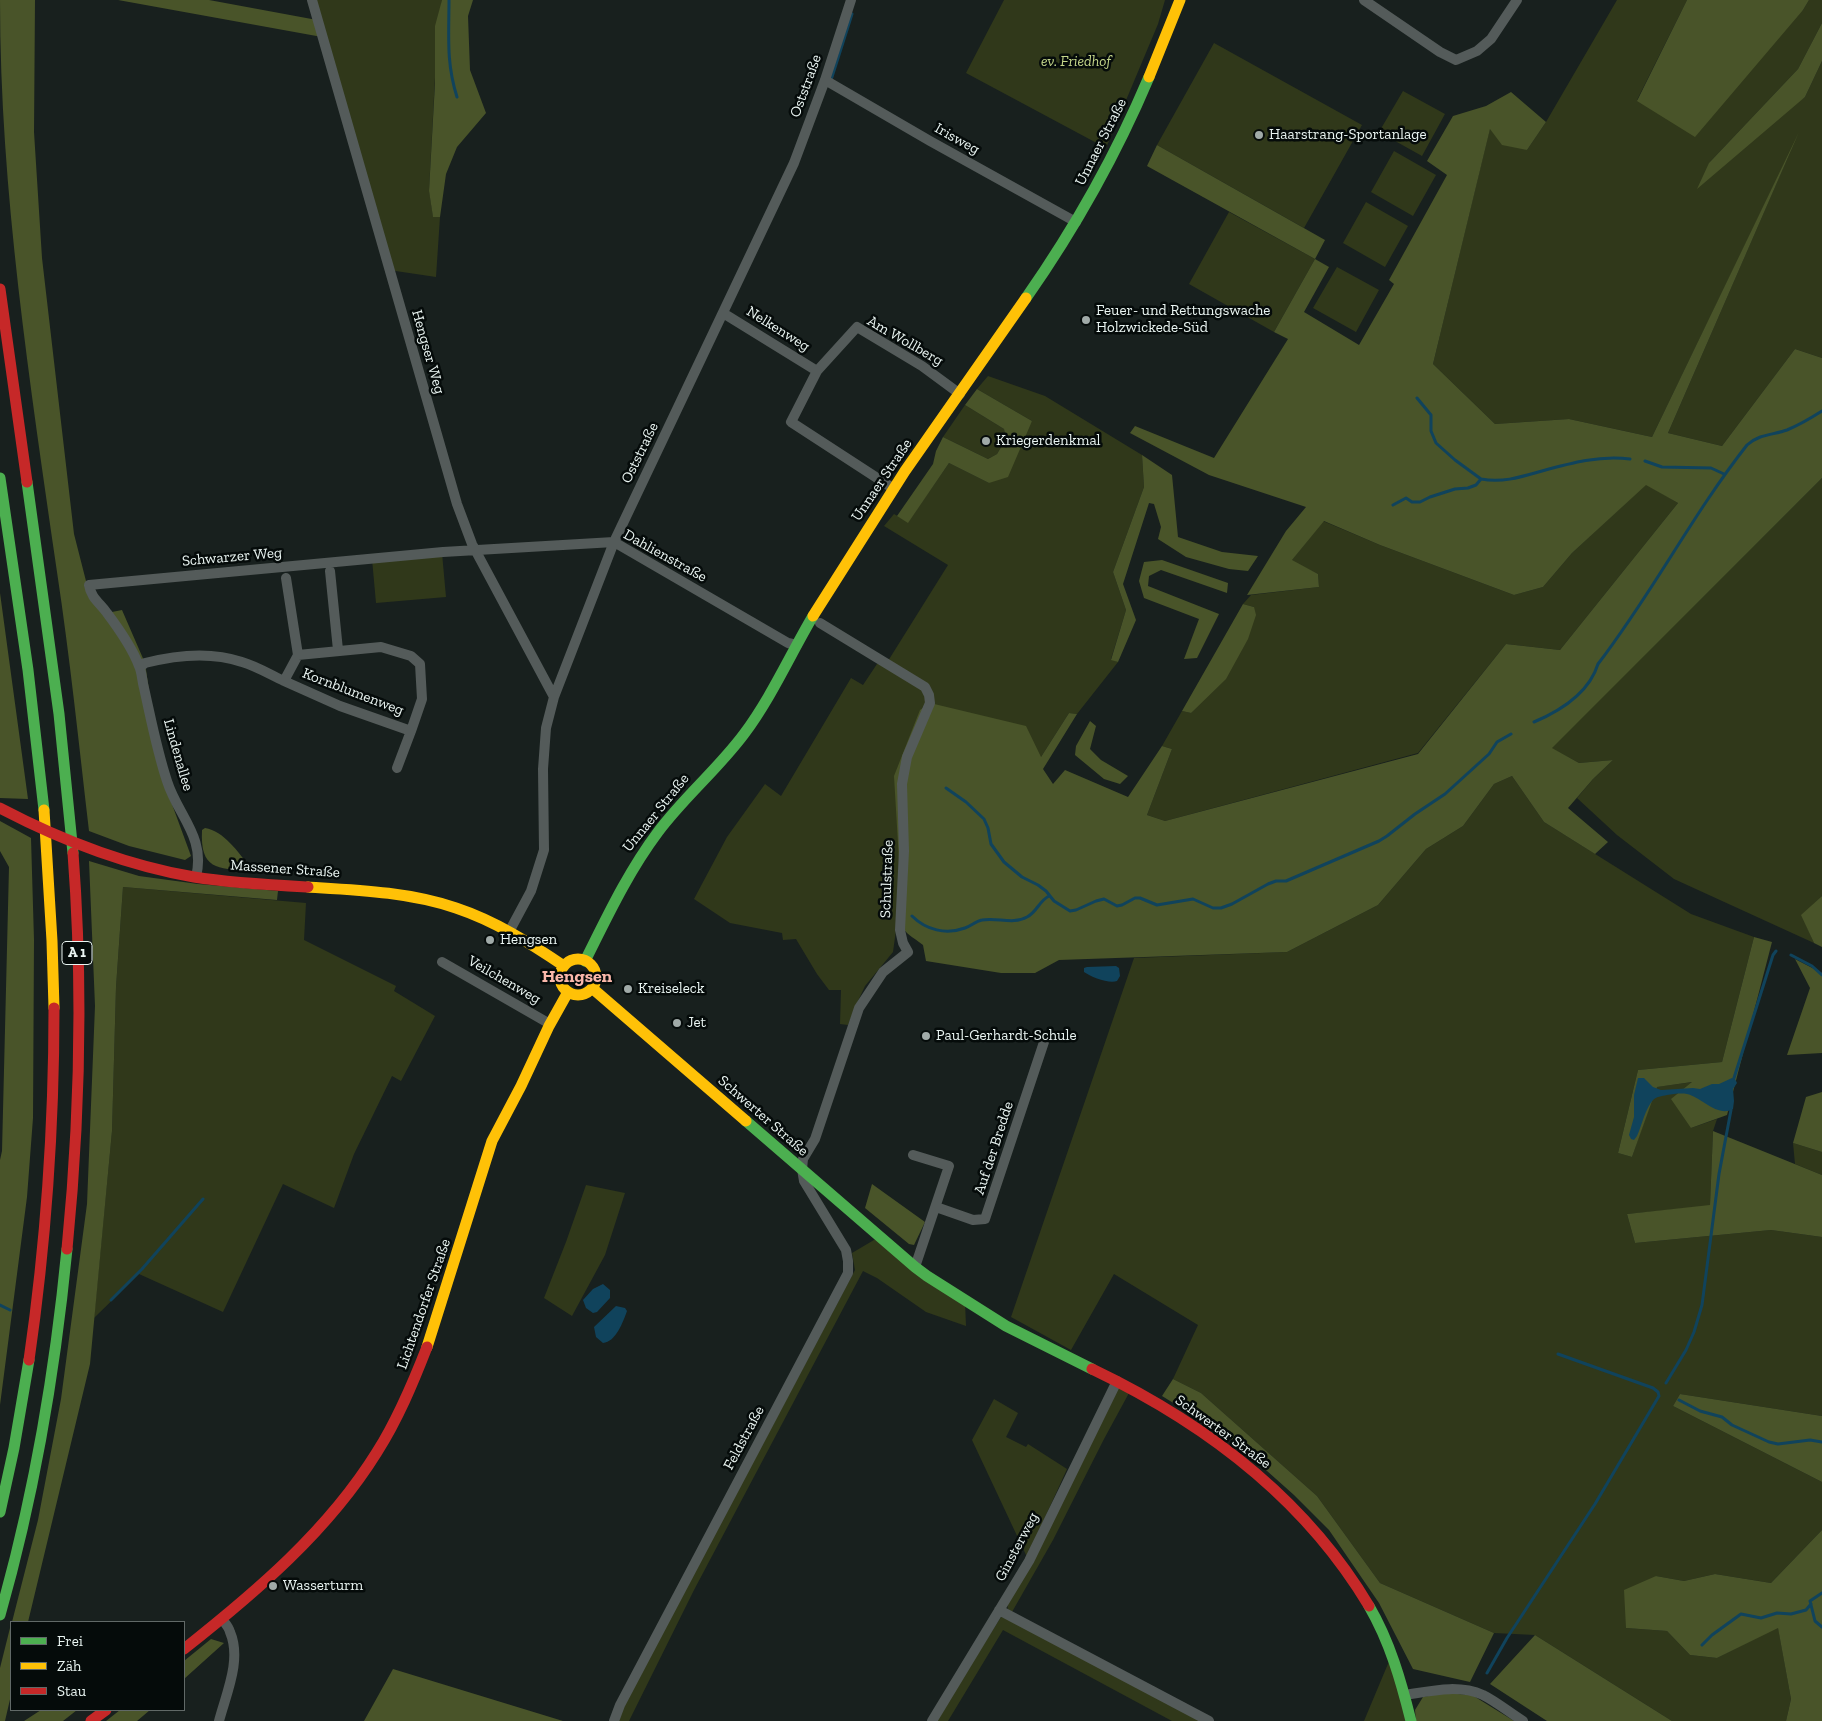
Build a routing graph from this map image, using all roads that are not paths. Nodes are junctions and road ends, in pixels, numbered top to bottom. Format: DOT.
graph roads {
  1 [pos="312,0"];
  2 [pos="851,0"];
  3 [pos="1180,0"];
  4 [pos="1364,0"];
  5 [pos="1517,0"];
  6 [pos="825,80"];
  7 [pos="1076,222"];
  8 [pos="0,289"];
  9 [pos="724,313"];
  10 [pos="817,371"];
  11 [pos="960,394"];
  12 [pos="0,478"];
  13 [pos="894,489"];
  14 [pos="614,542"];
  15 [pos="476,551"];
  16 [pos="330,571"];
  17 [pos="286,578"];
  18 [pos="820,623"];
  19 [pos="797,645"];
  20 [pos="338,650"];
  21 [pos="298,655"];
  22 [pos="140,668"];
  23 [pos="284,681"];
  24 [pos="554,697"];
  25 [pos="411,731"];
  26 [pos="397,768"];
  27 [pos="0,808"];
  28 [pos="196,877"];
  29 [pos="509,932"];
  30 [pos="585,961"];
  31 [pos="442,962"];
  32 [pos="564,966"];
  33 [pos="592,988"];
  34 [pos="568,992"];
  35 [pos="550,1024"];
  36 [pos="1046,1036"];
  37 [pos="913,1155"];
  38 [pos="802,1168"];
  39 [pos="936,1207"];
  40 [pos="914,1267"];
  41 [pos="1117,1381"];
  42 [pos="0,1512"];
  43 [pos="999,1610"];
  44 [pos="0,1615"];
  45 [pos="222,1619"];
  46 [pos="185,1648"];
  47 [pos="1405,1695"];
  48 [pos="105,1711"];
  49 [pos="91,1721"];
  50 [pos="219,1721"];
  51 [pos="614,1721"];
  52 [pos="932,1721"];
  53 [pos="1209,1721"];
  54 [pos="1411,1721"];
  55 [pos="1523,1721"];
  1 -- 15 [label="street, Hengser Weg"];
  2 -- 6 [label="street, Oststraße"];
  3 -- 7 [label="main road, Unnaer Straße"];
  4 -- 5 [label="street"];
  6 -- 7 [label="street, Irisweg"];
  6 -- 9 [label="street, Oststraße"];
  7 -- 11 [label="main road, Unnaer Straße"];
  8 -- 44 [label="main road, A 1"];
  9 -- 10 [label="street, Nelkenweg"];
  9 -- 14 [label="street, Oststraße"];
  10 -- 11 [label="street, Am Wollberg"];
  10 -- 13 [label="street, Am Wollberg"];
  11 -- 13 [label="main road, Unnaer Straße"];
  12 -- 42 [label="main road, A 1"];
  13 -- 19 [label="main road, Unnaer Straße"];
  14 -- 15 [label="street, Dahlienstraße"];
  14 -- 19 [label="street, Dahlienstraße"];
  14 -- 24 [label="street, Oststraße"];
  15 -- 22 [label="street, Schwarzer Weg"];
  15 -- 24 [label="street, Hengser Weg"];
  16 -- 20 [label="street"];
  17 -- 21 [label="street, Kornblumenweg"];
  18 -- 38 [label="street, Schulstraße"];
  19 -- 30 [label="main road, Unnaer Straße"];
  20 -- 21 [label="street, Kornblumenweg"];
  20 -- 25 [label="street, Kornblumenweg"];
  21 -- 23 [label="street, Kornblumenweg"];
  22 -- 23 [label="street, Kornblumenweg"];
  22 -- 28 [label="street, Lindenallee"];
  23 -- 25 [label="street, Kornblumenweg"];
  24 -- 29 [label="street, Oststraße"];
  25 -- 26 [label="street, Kornblumenweg"];
  27 -- 28 [label="main road, Massener Straße"];
  28 -- 29 [label="main road, Massener Straße"];
  29 -- 32 [label="main road, Massener Straße"];
  30 -- 32 [label="main road"];
  30 -- 33 [label="main road"];
  31 -- 35 [label="street, Veilchenweg"];
  32 -- 34 [label="main road"];
  33 -- 34 [label="main road"];
  33 -- 38 [label="main road, Schwerter Straße"];
  34 -- 35 [label="main road, Lichtendorfer Straße"];
  35 -- 45 [label="main road, Lichtendorfer Straße"];
  36 -- 39 [label="street, Auf der Bredde"];
  37 -- 39 [label="street"];
  38 -- 40 [label="main road, Schwerter Straße"];
  38 -- 51 [label="street, Feldstraße"];
  39 -- 40 [label="street"];
  40 -- 41 [label="main road, Schwerter Straße"];
  41 -- 43 [label="street, Ginsterweg"];
  41 -- 47 [label="main road, Schwerter Straße"];
  43 -- 52 [label="street, Ginsterweg"];
  43 -- 53 [label="street"];
  45 -- 46 [label="main road, Lichtendorfer Straße"];
  45 -- 50 [label="street"];
  47 -- 54 [label="main road, Schwerter Straße"];
  47 -- 55 [label="street"];
  48 -- 49 [label="main road"];
}
